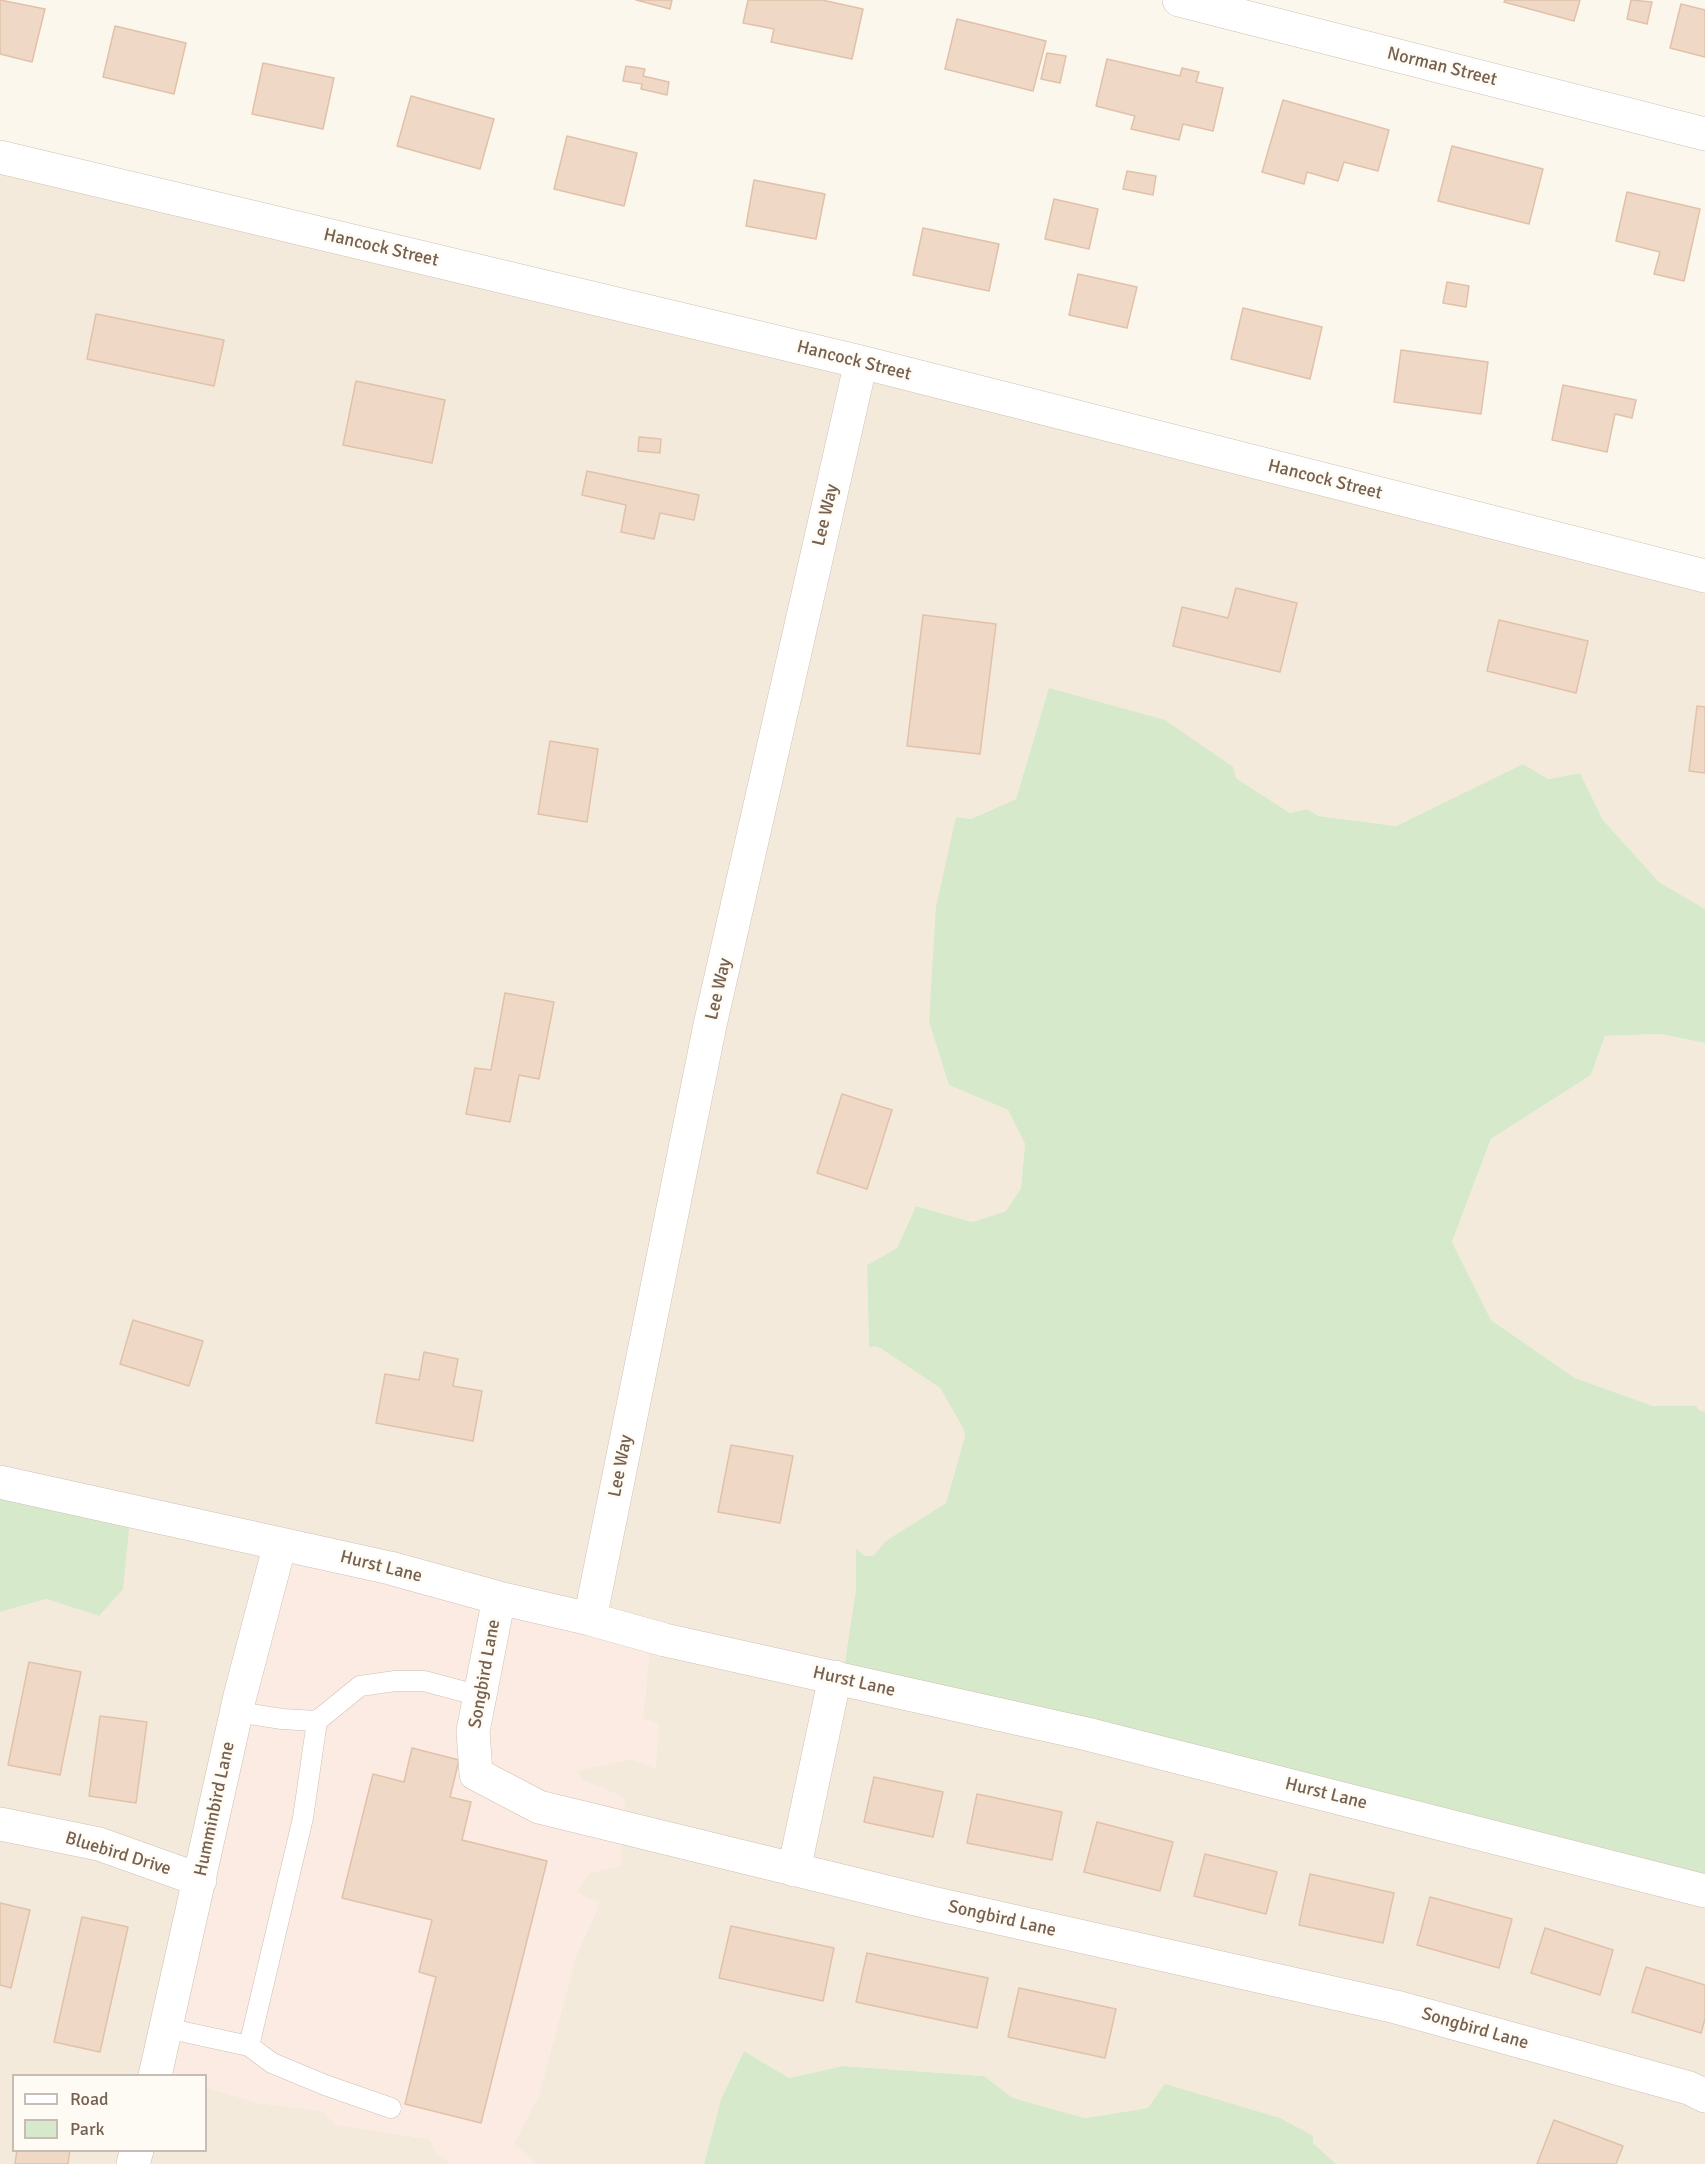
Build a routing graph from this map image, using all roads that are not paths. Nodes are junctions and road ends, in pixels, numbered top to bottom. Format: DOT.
graph roads {
  1 [pos="1179,0"];
  2 [pos="1705,134"];
  3 [pos="0,157"];
  4 [pos="861,362"];
  5 [pos="1704,573"];
  6 [pos="0,1482"];
  7 [pos="280,1544"];
  8 [pos="499,1598"];
  9 [pos="590,1619"];
  10 [pos="835,1677"];
  11 [pos="480,1696"];
  12 [pos="237,1712"];
  13 [pos="317,1721"];
  14 [pos="0,1824"];
  15 [pos="794,1870"];
  16 [pos="200,1880"];
  17 [pos="1705,1891"];
  18 [pos="166,2028"];
  19 [pos="249,2046"];
  20 [pos="155,2074"];
  21 [pos="1705,2096"];
  22 [pos="391,2108"];
  1 -- 2 [label="street, Norman Street"];
  3 -- 4 [label="street, Hancock Street"];
  4 -- 5 [label="street, Hancock Street"];
  4 -- 9 [label="street, Lee Way"];
  6 -- 7 [label="street, Hurst Lane"];
  7 -- 8 [label="street, Hurst Lane"];
  7 -- 12 [label="street, Humminbird Lane"];
  8 -- 9 [label="street, Hurst Lane"];
  8 -- 11 [label="street, Songbird Lane"];
  9 -- 10 [label="street, Hurst Lane"];
  10 -- 15 [label="street"];
  10 -- 17 [label="street, Hurst Lane"];
  11 -- 13 [label="lane"];
  11 -- 15 [label="street, Songbird Lane"];
  12 -- 13 [label="lane"];
  12 -- 16 [label="street, Humminbird Lane"];
  13 -- 19 [label="lane"];
  14 -- 16 [label="street, Bluebird Drive"];
  15 -- 21 [label="street, Songbird Lane"];
  16 -- 18 [label="street, Humminbird Lane"];
  18 -- 19 [label="lane"];
  18 -- 20 [label="street, Humminbird Lane"];
  19 -- 22 [label="lane"];
}
